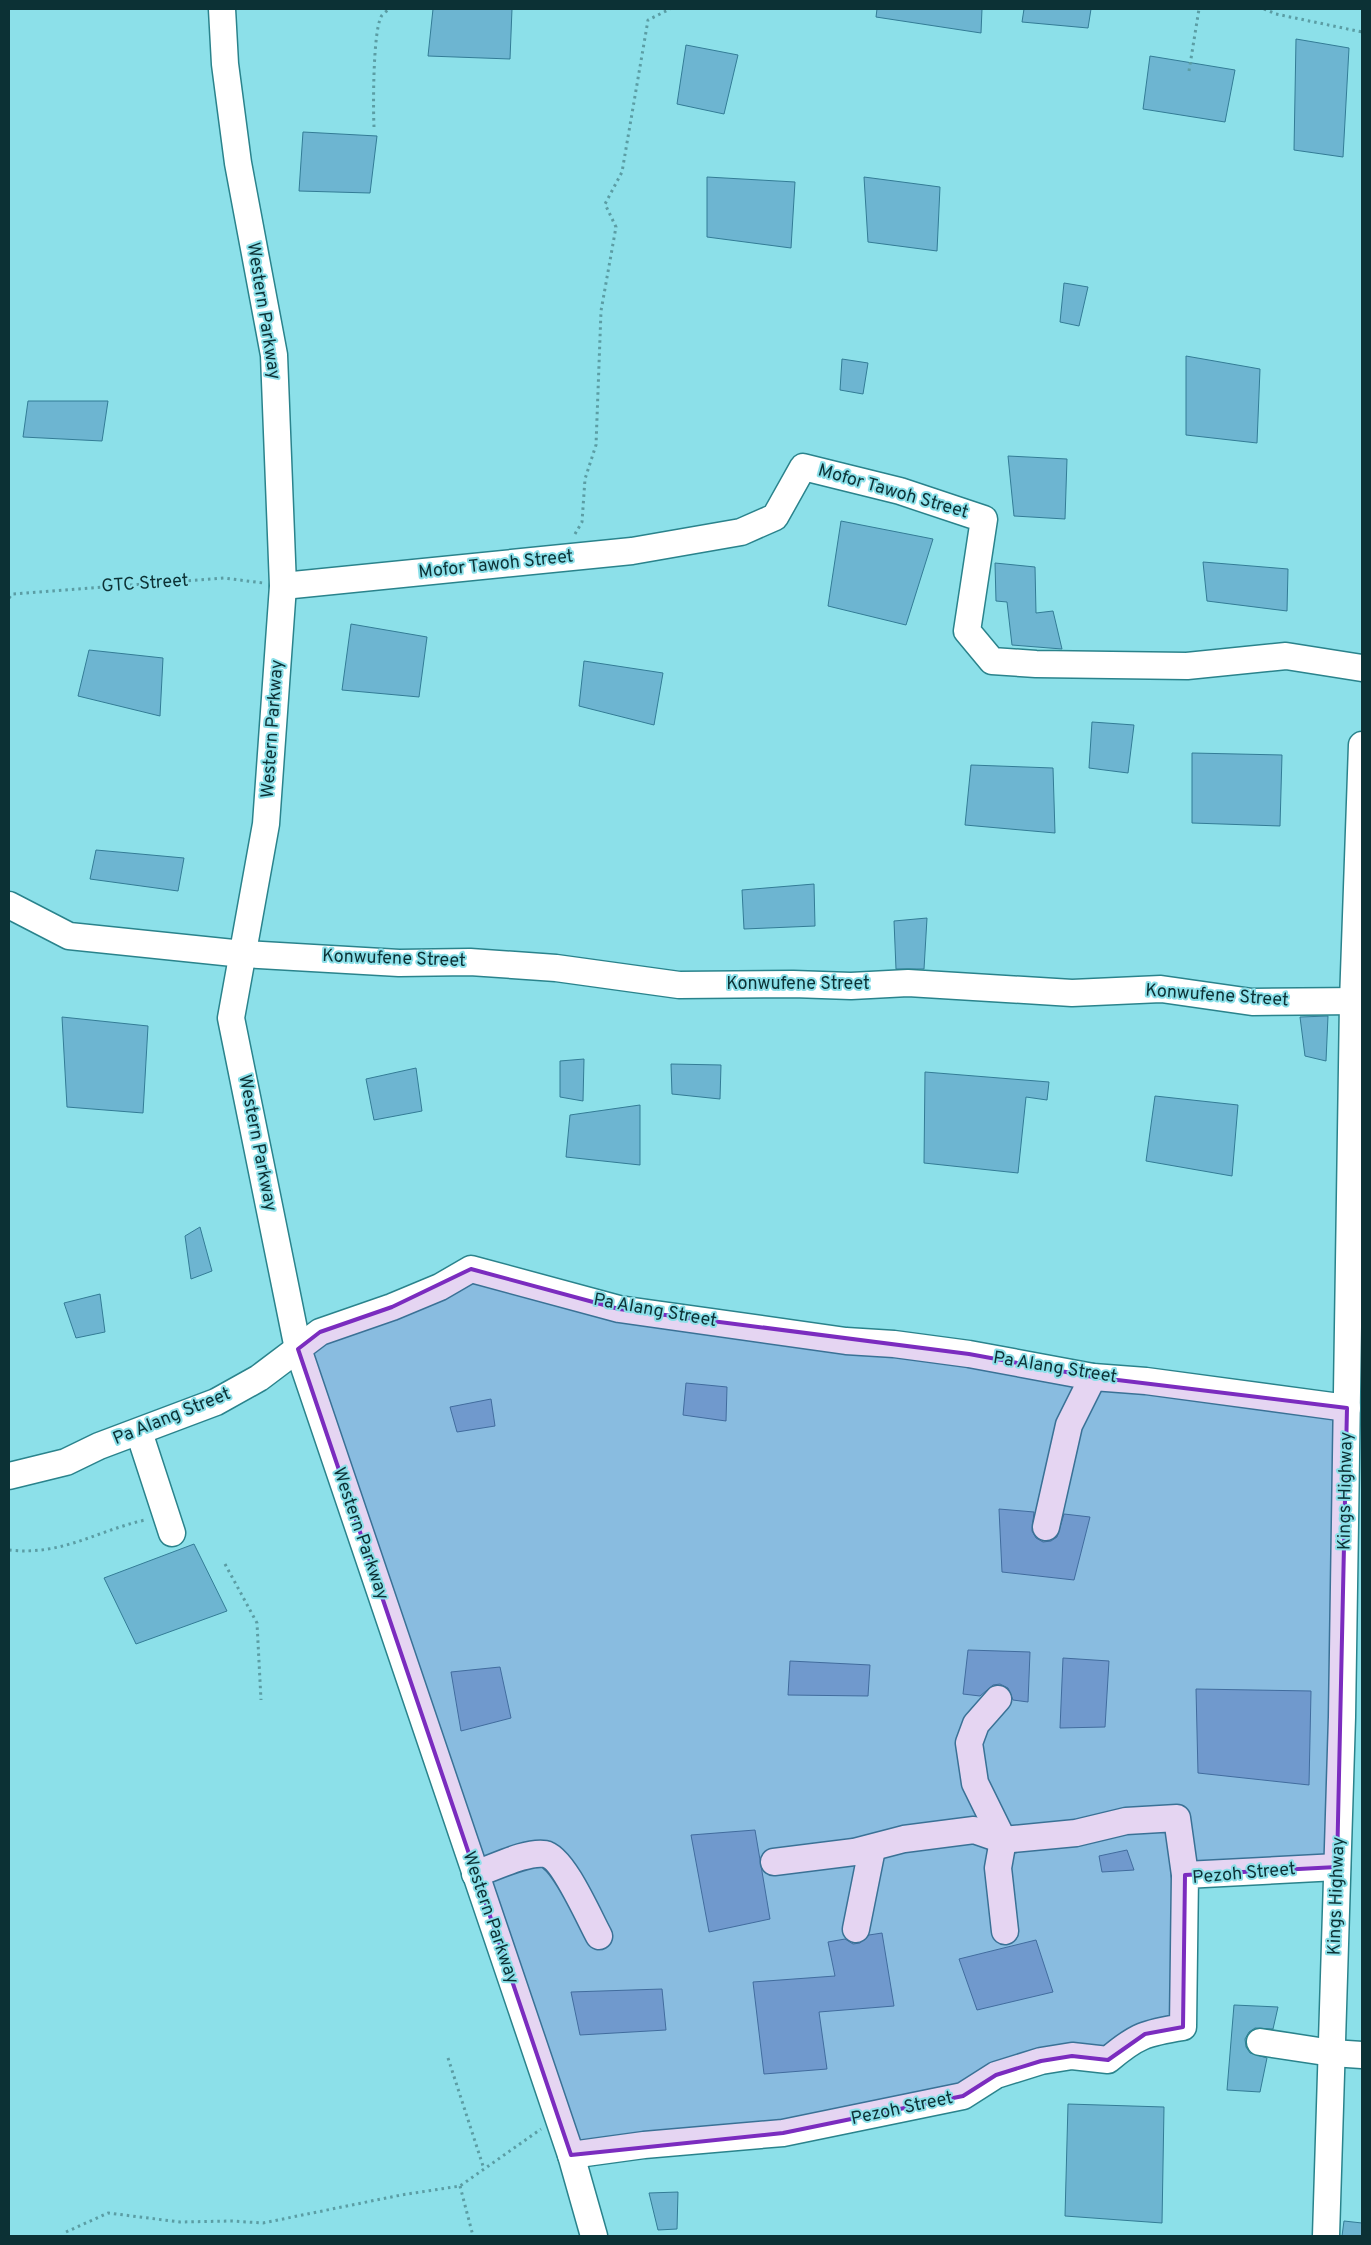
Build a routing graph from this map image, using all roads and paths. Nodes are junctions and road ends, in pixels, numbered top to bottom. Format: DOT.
graph roads {
  1 [pos="222,9"];
  2 [pos="389,9"];
  3 [pos="670,9"];
  4 [pos="1199,9"];
  5 [pos="1264,9"];
  6 [pos="1362,32"];
  7 [pos="1189,71"];
  8 [pos="374,127"];
  9 [pos="573,537"];
  10 [pos="283,586"];
  11 [pos="9,598"];
  12 [pos="1362,668"];
  13 [pos="1362,745"];
  14 [pos="9,905"];
  15 [pos="243,954"];
  16 [pos="1358,1002"];
  17 [pos="298,1349"];
  18 [pos="1093,1377"];
  19 [pos="1347,1408"];
  20 [pos="139,1432"];
  21 [pos="9,1476"];
  22 [pos="169,1523"];
  23 [pos="1046,1527"];
  24 [pos="9,1550"];
  25 [pos="225,1564"];
  26 [pos="998,1699"];
  27 [pos="261,1700"];
  28 [pos="1003,1840"];
  29 [pos="872,1849"];
  30 [pos="774,1862"];
  31 [pos="1338,1867"];
  32 [pos="476,1874"];
  33 [pos="1185,1875"];
  34 [pos="856,1929"];
  35 [pos="1006,1931"];
  36 [pos="599,1936"];
  37 [pos="1260,2042"];
  38 [pos="1332,2053"];
  39 [pos="1362,2055"];
  40 [pos="448,2058"];
  41 [pos="558,2118"];
  42 [pos="570,2155"];
  43 [pos="484,2169"];
  44 [pos="460,2186"];
  45 [pos="66,2232"];
  46 [pos="473,2236"];
  47 [pos="594,2236"];
  48 [pos="1326,2236"];
  1 -- 10 [label="street, Western Parkway"];
  2 -- 8 [label="path"];
  3 -- 9 [label="path"];
  4 -- 7 [label="path"];
  5 -- 6 [label="path"];
  10 -- 11 [label="path, GTC Street"];
  10 -- 12 [label="street, Mofor Tawoh Street"];
  10 -- 15 [label="street, Western Parkway"];
  13 -- 16 [label="street, Kings Highway"];
  14 -- 15 [label="street"];
  15 -- 16 [label="street, Konwufene Street"];
  15 -- 17 [label="street, Western Parkway"];
  16 -- 19 [label="street, Kings Highway"];
  17 -- 18 [label="street, Pa Alang Street"];
  17 -- 20 [label="street, Pa Alang Street"];
  17 -- 32 [label="street, Western Parkway"];
  18 -- 19 [label="street, Pa Alang Street"];
  18 -- 23 [label="street"];
  19 -- 31 [label="street, Kings Highway"];
  20 -- 21 [label="street, Pa Alang Street"];
  20 -- 22 [label="street"];
  22 -- 24 [label="path"];
  25 -- 27 [label="path"];
  26 -- 28 [label="street"];
  28 -- 29 [label="street"];
  28 -- 33 [label="street"];
  28 -- 35 [label="street"];
  29 -- 30 [label="street"];
  29 -- 34 [label="street"];
  31 -- 33 [label="street, Pezoh Street"];
  31 -- 38 [label="street, Kings Highway"];
  32 -- 36 [label="street"];
  32 -- 41 [label="street, Western Parkway"];
  33 -- 42 [label="street, Pezoh Street"];
  37 -- 38 [label="street"];
  38 -- 39 [label="street"];
  38 -- 48 [label="street, Kings Highway"];
  40 -- 43 [label="path"];
  41 -- 42 [label="street, Western Parkway"];
  41 -- 43 [label="path"];
  42 -- 47 [label="street, Western Parkway"];
  43 -- 44 [label="path"];
  44 -- 45 [label="path"];
  44 -- 46 [label="path"];
}
